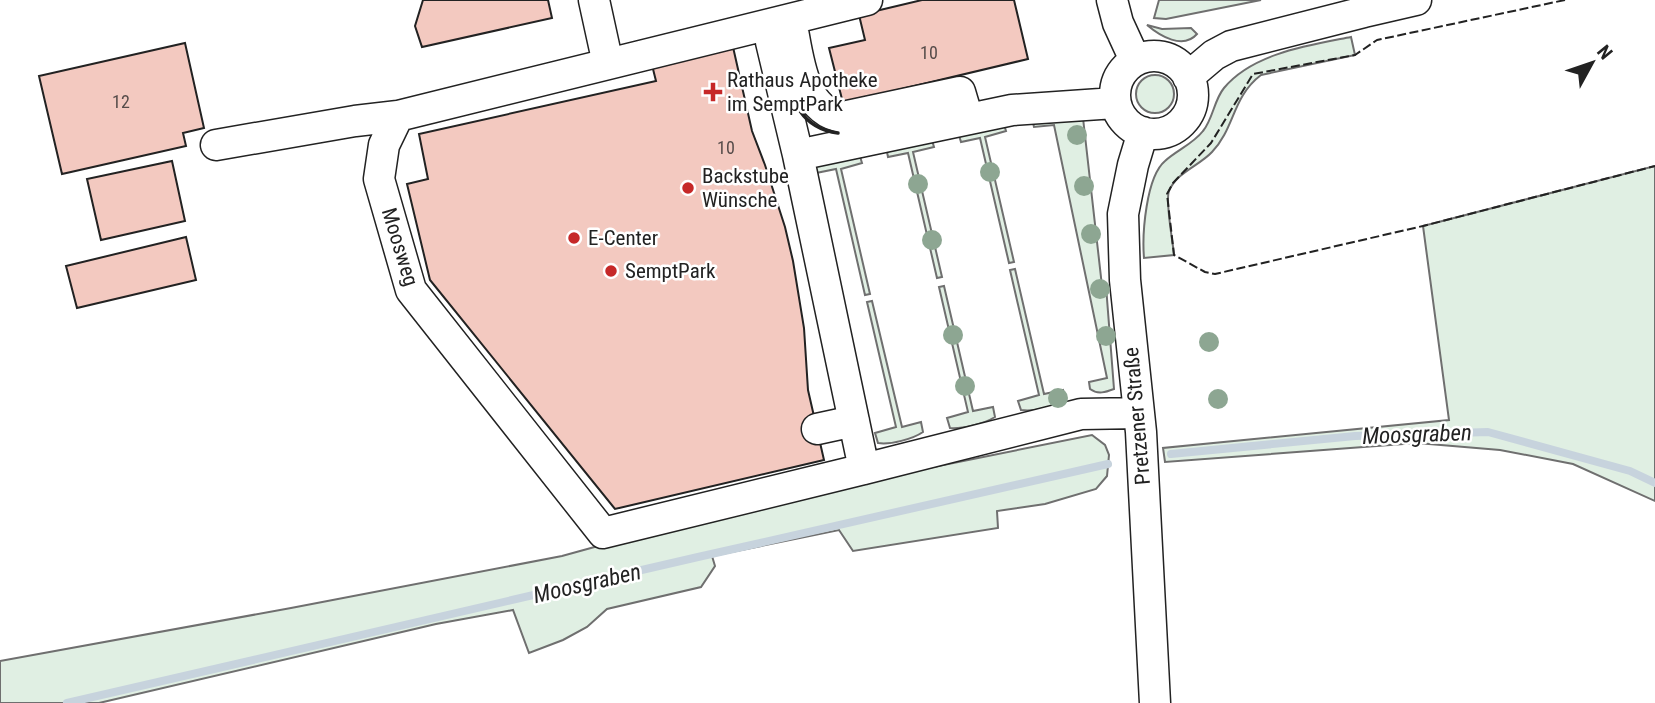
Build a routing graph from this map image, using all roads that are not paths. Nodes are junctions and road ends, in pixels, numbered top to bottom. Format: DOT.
graph roads {
  1 [pos="593,0"];
  2 [pos="867,0"];
  3 [pos="1112,0"];
  4 [pos="1416,0"];
  5 [pos="799,12"];
  6 [pos="771,42"];
  7 [pos="1135,60"];
  8 [pos="608,64"];
  9 [pos="1188,77"];
  10 [pos="1115,103"];
  11 [pos="398,116"];
  12 [pos="968,119"];
  13 [pos="1143,132"];
  14 [pos="216,145"];
  15 [pos="798,155"];
  16 [pos="1139,414"];
  17 [pos="853,421"];
  18 [pos="817,429"];
  19 [pos="864,470"];
  20 [pos="1155,703"];
  1 -- 8 [label="street"];
  2 -- 5 [label="street"];
  3 -- 7 [label="street"];
  4 -- 9 [label="street"];
  5 -- 8 [label="street"];
  5 -- 12 [label="street"];
  6 -- 15 [label="street"];
  7 -- 9 [label="street"];
  7 -- 10 [label="street"];
  8 -- 11 [label="street"];
  9 -- 13 [label="street"];
  10 -- 12 [label="street"];
  10 -- 13 [label="street"];
  11 -- 14 [label="street"];
  11 -- 19 [label="street, Moosweg"];
  12 -- 15 [label="street"];
  13 -- 16 [label="street, Pretzener Straße"];
  15 -- 17 [label="street"];
  16 -- 19 [label="street"];
  16 -- 20 [label="street, Pretzener Straße"];
  17 -- 18 [label="street"];
  17 -- 19 [label="street"];
}
